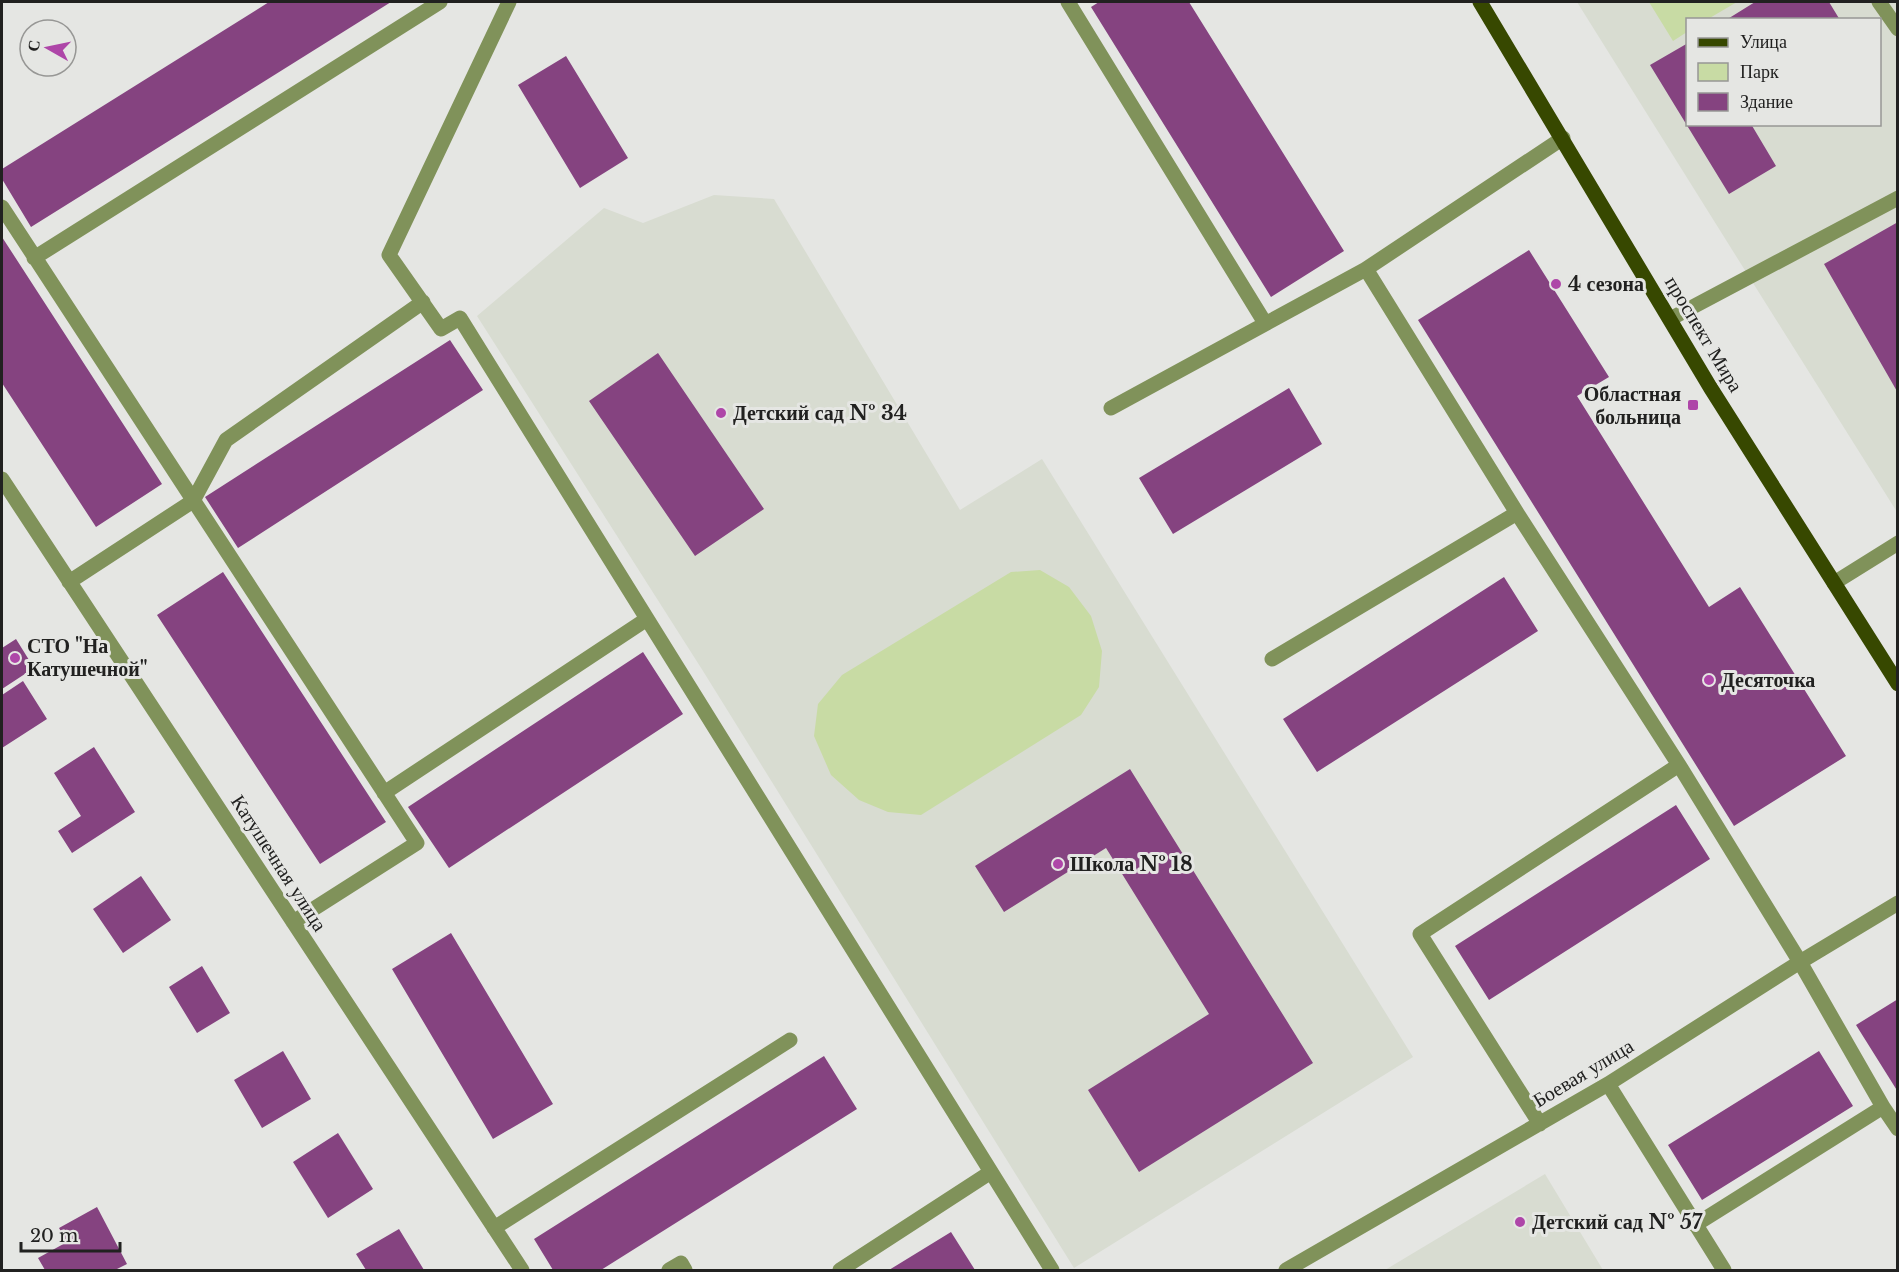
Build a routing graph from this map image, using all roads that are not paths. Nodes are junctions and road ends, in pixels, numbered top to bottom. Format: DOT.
graph roads {
  1 [pos="440,2"];
  2 [pos="509,2"];
  3 [pos="1068,2"];
  4 [pos="1479,2"];
  5 [pos="1879,2"];
  6 [pos="1898,29"];
  7 [pos="1563,138"];
  8 [pos="1898,198"];
  9 [pos="2,207"];
  10 [pos="34,258"];
  11 [pos="1366,268"];
  12 [pos="423,302"];
  13 [pos="1670,319"];
  14 [pos="1265,323"];
  15 [pos="1111,408"];
  16 [pos="2,479"];
  17 [pos="193,501"];
  18 [pos="1517,513"];
  19 [pos="1898,543"];
  20 [pos="69,582"];
  21 [pos="1834,583"];
  22 [pos="647,619"];
  23 [pos="1272,659"];
  24 [pos="1898,684"];
  25 [pos="1679,765"];
  26 [pos="384,793"];
  27 [pos="1898,903"];
  28 [pos="293,922"];
  29 [pos="1800,962"];
  30 [pos="790,1040"];
  31 [pos="1608,1084"];
  32 [pos="1883,1107"];
  33 [pos="1540,1124"];
  34 [pos="1898,1129"];
  35 [pos="991,1172"];
  36 [pos="1695,1225"];
  37 [pos="494,1228"];
  38 [pos="522,1270"];
  39 [pos="669,1270"];
  40 [pos="685,1270"];
  41 [pos="840,1270"];
  42 [pos="1052,1270"];
  43 [pos="1286,1270"];
  44 [pos="1724,1270"];
  1 -- 10 [label="street"];
  2 -- 12 [label="street"];
  3 -- 14 [label="street"];
  4 -- 7 [label="main road, проспект Мира"];
  5 -- 6 [label="street"];
  7 -- 11 [label="street"];
  7 -- 13 [label="main road, проспект Мира"];
  8 -- 13 [label="street"];
  9 -- 10 [label="street"];
  10 -- 17 [label="street"];
  11 -- 14 [label="street"];
  11 -- 18 [label="street"];
  12 -- 17 [label="street"];
  12 -- 22 [label="street"];
  13 -- 21 [label="main road, проспект Мира"];
  14 -- 15 [label="street"];
  16 -- 20 [label="street, Катушечная улица"];
  17 -- 20 [label="street"];
  17 -- 26 [label="street"];
  18 -- 23 [label="street"];
  18 -- 25 [label="street"];
  19 -- 21 [label="street"];
  20 -- 28 [label="street, Катушечная улица"];
  21 -- 24 [label="main road, проспект Мира"];
  22 -- 26 [label="street"];
  22 -- 35 [label="street"];
  25 -- 29 [label="street"];
  25 -- 33 [label="street"];
  26 -- 28 [label="street"];
  27 -- 29 [label="street, Боевая улица"];
  28 -- 37 [label="street, Катушечная улица"];
  29 -- 31 [label="street, Боевая улица"];
  29 -- 32 [label="street"];
  30 -- 37 [label="street"];
  31 -- 33 [label="street, Боевая улица"];
  31 -- 36 [label="street"];
  32 -- 34 [label="street"];
  32 -- 36 [label="street"];
  33 -- 43 [label="street, Боевая улица"];
  35 -- 41 [label="street"];
  35 -- 42 [label="street"];
  36 -- 44 [label="street"];
  37 -- 38 [label="street, Катушечная улица"];
  39 -- 40 [label="street"];
}
